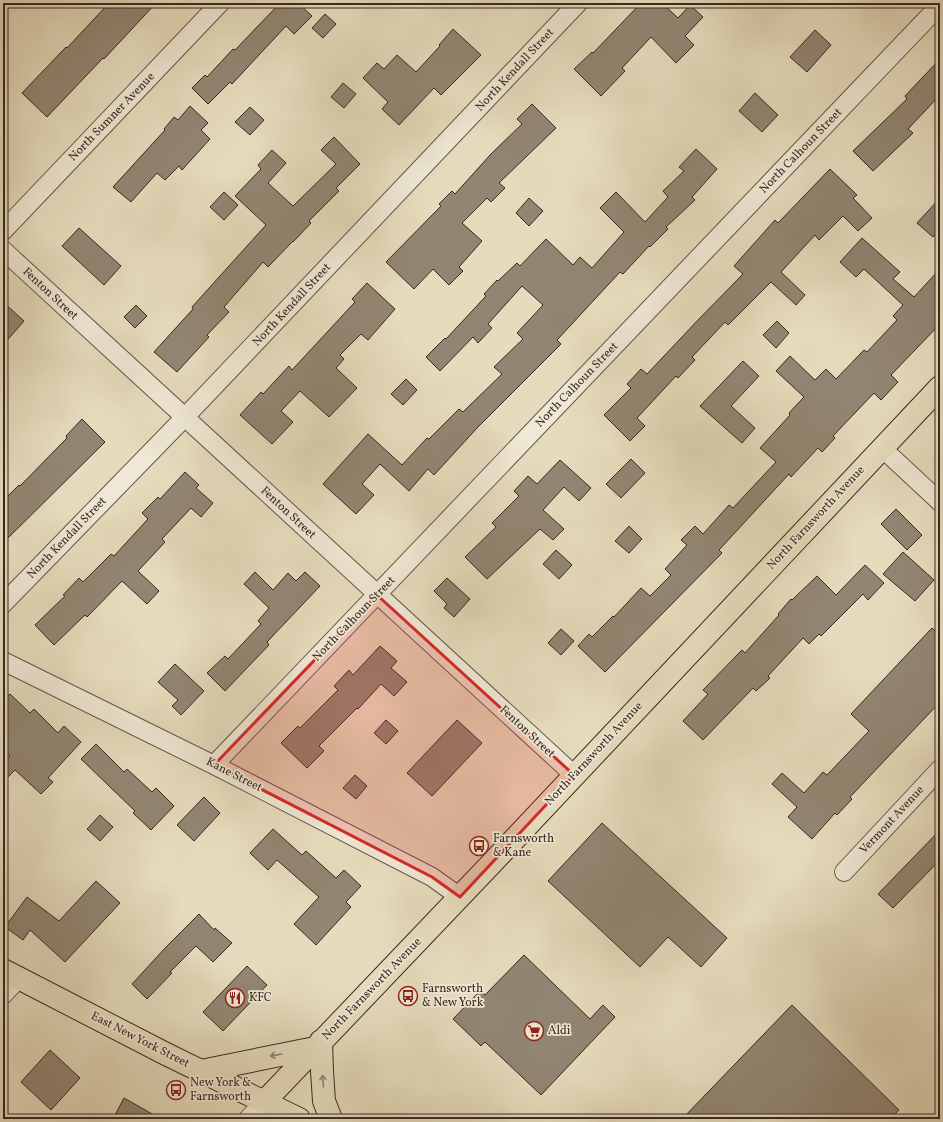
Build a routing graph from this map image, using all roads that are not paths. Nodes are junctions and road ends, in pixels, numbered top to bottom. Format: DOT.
graph roads {
  1 [pos="220,3"];
  2 [pos="578,3"];
  3 [pos="940,5"];
  4 [pos="3,231"];
  5 [pos="3,250"];
  6 [pos="940,387"];
  7 [pos="184,418"];
  8 [pos="882,448"];
  9 [pos="940,502"];
  10 [pos="377,595"];
  11 [pos="3,604"];
  12 [pos="3,661"];
  13 [pos="214,765"];
  14 [pos="940,768"];
  15 [pos="574,775"];
  16 [pos="844,872"];
  17 [pos="460,897"];
  18 [pos="11,974"];
  19 [pos="3,995"];
  20 [pos="318,1045"];
  21 [pos="201,1071"];
  22 [pos="264,1102"];
  23 [pos="248,1119"];
  24 [pos="299,1119"];
  25 [pos="331,1119"];
  1 -- 4 [label="street, North Sumner Avenue"];
  2 -- 7 [label="street, North Kendall Street"];
  3 -- 10 [label="street, North Calhoun Street"];
  5 -- 7 [label="street, Fenton Street"];
  6 -- 8 [label="main road, North Farnsworth Avenue"];
  7 -- 10 [label="street, Fenton Street"];
  7 -- 11 [label="street, North Kendall Street"];
  8 -- 9 [label="street"];
  8 -- 15 [label="main road, North Farnsworth Avenue"];
  10 -- 13 [label="street, North Calhoun Street"];
  10 -- 15 [label="street, Fenton Street"];
  12 -- 13 [label="street, Kane Street"];
  13 -- 17 [label="street, Kane Street"];
  14 -- 16 [label="street, Vermont Avenue"];
  15 -- 17 [label="main road, North Farnsworth Avenue"];
  17 -- 20 [label="main road, North Farnsworth Avenue"];
  18 -- 19 [label="street"];
  18 -- 21 [label="main road, East New York Street"];
  20 -- 21 [label="main road, one-way"];
  20 -- 22 [label="main road, North Farnsworth Avenue"];
  25 -- 20 [label="main road, one-way"];
  21 -- 22 [label="main road, East New York Street"];
  22 -- 23 [label="street, North Farnsworth Avenue"];
  22 -- 24 [label="main road, East New York Street"];
}
